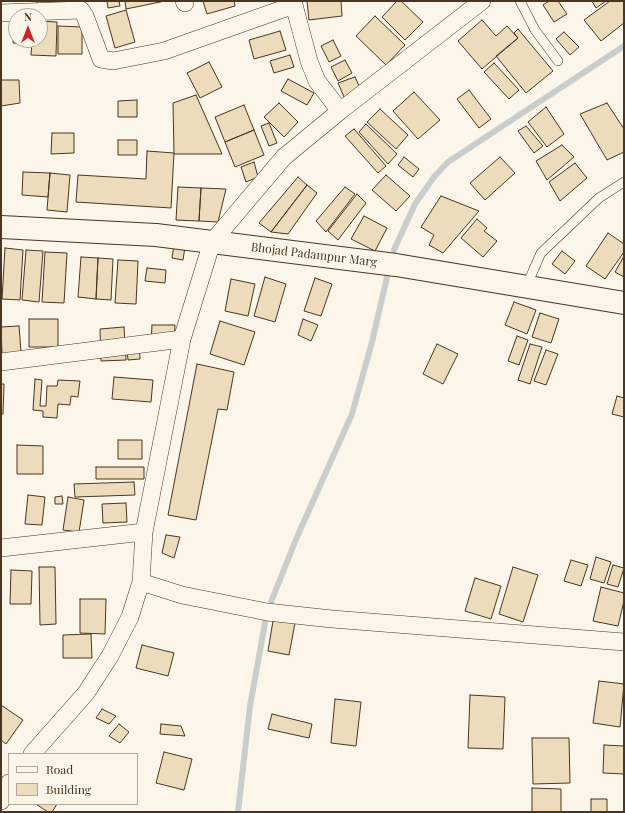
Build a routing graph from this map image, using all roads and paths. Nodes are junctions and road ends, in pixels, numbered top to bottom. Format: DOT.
graph roads {
  1 [pos="482,1"];
  2 [pos="520,1"];
  3 [pos="293,3"];
  4 [pos="1,13"];
  5 [pos="558,61"];
  6 [pos="340,111"];
  7 [pos="624,182"];
  8 [pos="1,227"];
  9 [pos="212,242"];
  10 [pos="526,287"];
  11 [pos="624,303"];
  12 [pos="182,339"];
  13 [pos="1,362"];
  14 [pos="144,532"];
  15 [pos="1,548"];
  16 [pos="141,582"];
  17 [pos="624,642"];
  18 [pos="33,753"];
  19 [pos="8,785"];
  20 [pos="1,801"];
  1 -- 6 [label="street"];
  2 -- 5 [label="lane"];
  3 -- 4 [label="street"];
  3 -- 6 [label="street"];
  6 -- 9 [label="street"];
  7 -- 10 [label="lane"];
  8 -- 9 [label="street, Bhojad Padampur Marg"];
  9 -- 10 [label="street, Bhojad Padampur Marg"];
  9 -- 12 [label="street"];
  10 -- 11 [label="street, Bhojad Padampur Marg"];
  12 -- 13 [label="street"];
  12 -- 14 [label="street"];
  14 -- 15 [label="street"];
  14 -- 16 [label="street"];
  16 -- 17 [label="street"];
  16 -- 18 [label="street"];
  19 -- 20 [label="street"];
}
